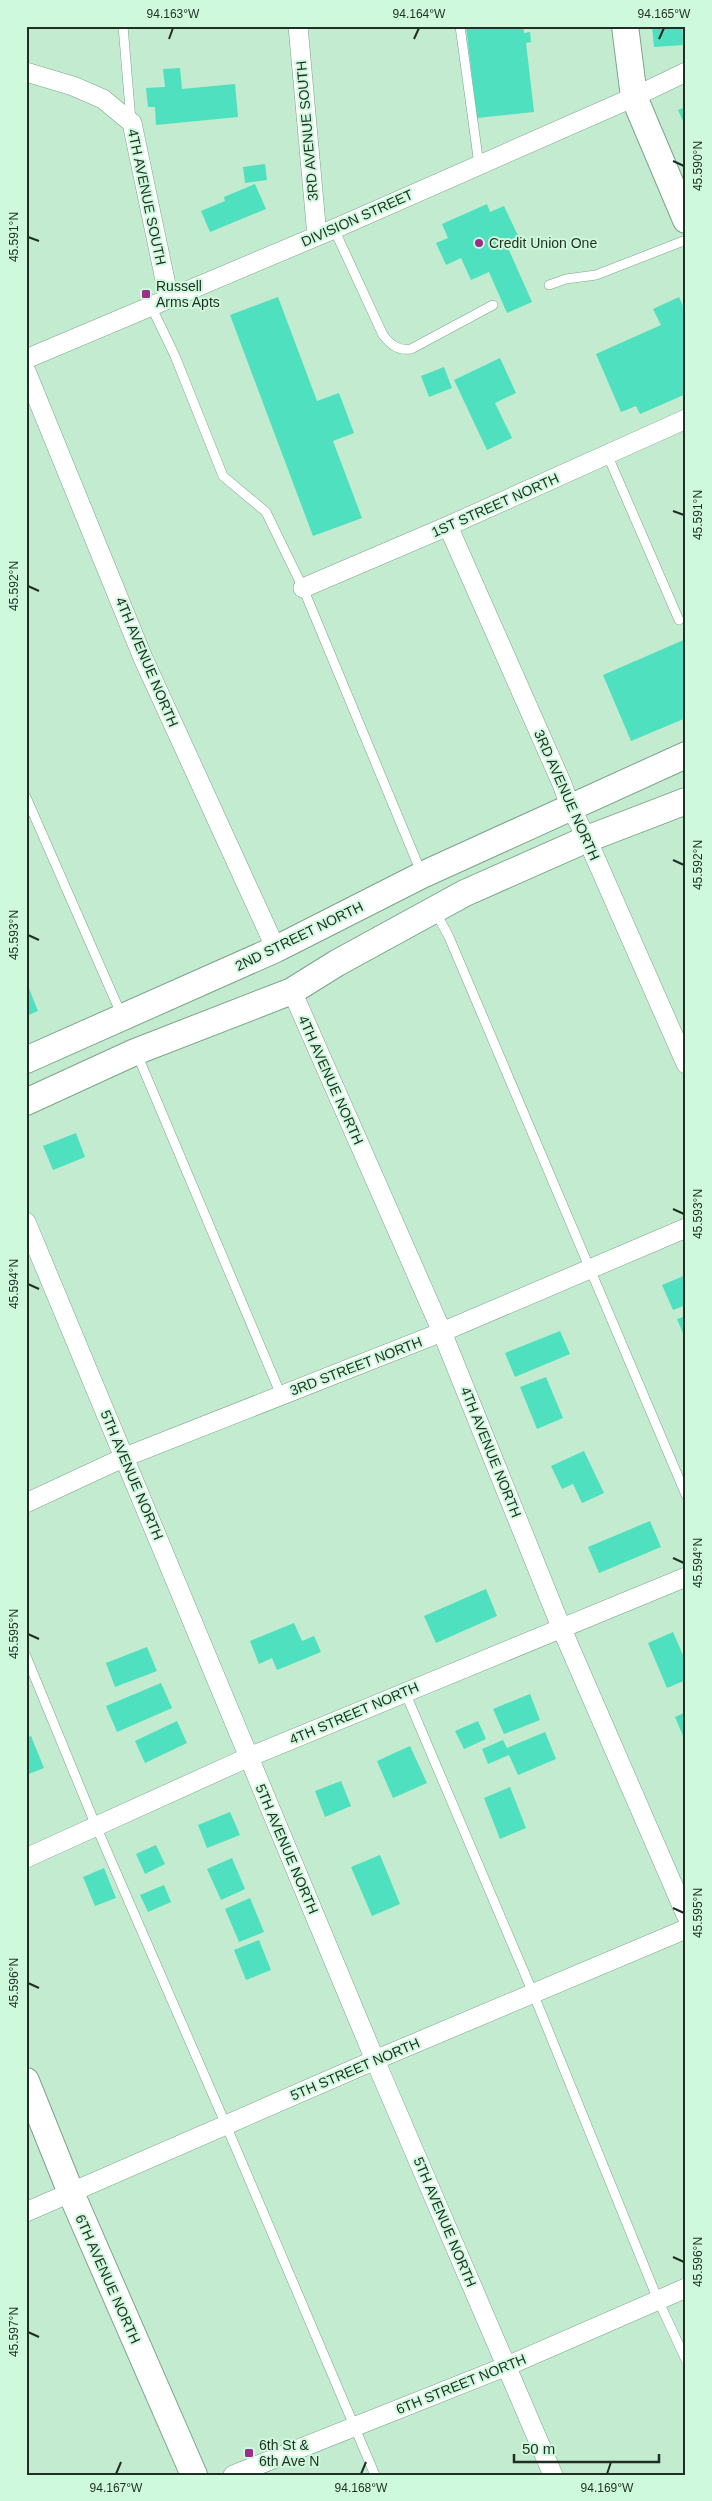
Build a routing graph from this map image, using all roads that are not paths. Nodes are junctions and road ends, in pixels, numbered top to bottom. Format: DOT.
graph roads {
  1 [pos="123,26"];
  2 [pos="298,26"];
  3 [pos="460,26"];
  4 [pos="625,26"];
  5 [pos="26,72"];
  6 [pos="686,72"];
  7 [pos="634,97"];
  8 [pos="132,123"];
  9 [pos="479,165"];
  10 [pos="686,220"];
  11 [pos="334,229"];
  12 [pos="317,236"];
  13 [pos="686,240"];
  14 [pos="549,285"];
  15 [pos="170,299"];
  16 [pos="493,305"];
  17 [pos="152,306"];
  18 [pos="26,359"];
  19 [pos="26,371"];
  20 [pos="686,419"];
  21 [pos="607,454"];
  22 [pos="448,526"];
  23 [pos="303,588"];
  24 [pos="679,620"];
  25 [pos="686,756"];
  26 [pos="26,796"];
  27 [pos="686,801"];
  28 [pos="570,806"];
  29 [pos="587,839"];
  30 [pos="422,874"];
  31 [pos="435,910"];
  32 [pos="276,949"];
  33 [pos="292,991"];
  34 [pos="123,1019"];
  35 [pos="135,1052"];
  36 [pos="26,1060"];
  37 [pos="686,1064"];
  38 [pos="26,1102"];
  39 [pos="26,1222"];
  40 [pos="686,1228"];
  41 [pos="590,1269"];
  42 [pos="442,1332"];
  43 [pos="281,1396"];
  44 [pos="125,1457"];
  45 [pos="686,1494"];
  46 [pos="26,1503"];
  47 [pos="686,1577"];
  48 [pos="561,1627"];
  49 [pos="26,1656"];
  50 [pos="405,1692"];
  51 [pos="249,1757"];
  52 [pos="96,1826"];
  53 [pos="26,1858"];
  54 [pos="686,1915"];
  55 [pos="686,1929"];
  56 [pos="533,1993"];
  57 [pos="375,2060"];
  58 [pos="26,2081"];
  59 [pos="226,2125"];
  60 [pos="70,2193"];
  61 [pos="26,2212"];
  62 [pos="686,2288"];
  63 [pos="658,2300"];
  64 [pos="686,2360"];
  65 [pos="507,2366"];
  66 [pos="354,2427"];
  67 [pos="194,2475"];
  68 [pos="233,2475"];
  69 [pos="375,2475"];
  70 [pos="553,2475"];
  1 -- 8 [label="lane"];
  2 -- 12 [label="street, 3RD AVENUE SOUTH"];
  3 -- 9 [label="lane"];
  4 -- 7 [label="main road"];
  5 -- 8 [label="street, 4TH AVENUE SOUTH"];
  6 -- 7 [label="street, DIVISION STREET"];
  7 -- 9 [label="street, DIVISION STREET"];
  7 -- 10 [label="main road"];
  8 -- 15 [label="street, 4TH AVENUE SOUTH"];
  9 -- 11 [label="street, DIVISION STREET"];
  11 -- 12 [label="street, DIVISION STREET"];
  11 -- 16 [label="lane"];
  12 -- 15 [label="street, DIVISION STREET"];
  13 -- 14 [label="lane"];
  15 -- 17 [label="street, DIVISION STREET"];
  17 -- 18 [label="street, DIVISION STREET"];
  17 -- 23 [label="lane"];
  19 -- 32 [label="street, 4TH AVENUE NORTH"];
  20 -- 21 [label="street, 1ST STREET NORTH"];
  21 -- 22 [label="street, 1ST STREET NORTH"];
  21 -- 24 [label="lane"];
  22 -- 23 [label="street, 1ST STREET NORTH"];
  22 -- 28 [label="street, 3RD AVENUE NORTH"];
  23 -- 30 [label="lane"];
  25 -- 28 [label="main road, 2ND STREET NORTH"];
  26 -- 34 [label="lane"];
  27 -- 29 [label="main road"];
  28 -- 29 [label="street, 3RD AVENUE NORTH"];
  28 -- 30 [label="main road, 2ND STREET NORTH"];
  29 -- 31 [label="main road"];
  29 -- 37 [label="street, 3RD AVENUE NORTH"];
  30 -- 32 [label="main road, 2ND STREET NORTH"];
  31 -- 33 [label="main road"];
  31 -- 41 [label="lane"];
  32 -- 34 [label="main road, 2ND STREET NORTH"];
  33 -- 35 [label="main road"];
  33 -- 42 [label="street, 4TH AVENUE NORTH"];
  34 -- 36 [label="main road, 2ND STREET NORTH"];
  35 -- 38 [label="main road"];
  35 -- 43 [label="lane"];
  39 -- 44 [label="street, 5TH AVENUE NORTH"];
  40 -- 41 [label="street, 3RD STREET NORTH"];
  41 -- 42 [label="street, 3RD STREET NORTH"];
  41 -- 45 [label="lane"];
  42 -- 43 [label="street, 3RD STREET NORTH"];
  42 -- 48 [label="street, 4TH AVENUE NORTH"];
  43 -- 44 [label="street, 3RD STREET NORTH"];
  44 -- 46 [label="street, 3RD STREET NORTH"];
  44 -- 51 [label="street, 5TH AVENUE NORTH"];
  47 -- 48 [label="street, 4TH STREET NORTH"];
  48 -- 50 [label="street, 4TH STREET NORTH"];
  48 -- 54 [label="street, 4TH AVENUE NORTH"];
  49 -- 52 [label="lane"];
  50 -- 51 [label="street, 4TH STREET NORTH"];
  50 -- 56 [label="lane"];
  51 -- 52 [label="street, 4TH STREET NORTH"];
  51 -- 57 [label="street, 5TH AVENUE NORTH"];
  52 -- 53 [label="street, 4TH STREET NORTH"];
  52 -- 59 [label="lane"];
  55 -- 56 [label="street, 5TH STREET NORTH"];
  56 -- 57 [label="street, 5TH STREET NORTH"];
  56 -- 63 [label="lane"];
  57 -- 59 [label="street, 5TH STREET NORTH"];
  57 -- 65 [label="street, 5TH AVENUE NORTH"];
  58 -- 60 [label="main road, 6TH AVENUE NORTH"];
  59 -- 60 [label="street, 5TH STREET NORTH"];
  59 -- 66 [label="lane"];
  60 -- 61 [label="street, 5TH STREET NORTH"];
  60 -- 67 [label="main road, 6TH AVENUE NORTH"];
  62 -- 63 [label="street, 6TH STREET NORTH"];
  63 -- 64 [label="lane"];
  63 -- 65 [label="street, 6TH STREET NORTH"];
  65 -- 66 [label="street, 6TH STREET NORTH"];
  65 -- 70 [label="street, 5TH AVENUE NORTH"];
  66 -- 68 [label="street, 6TH STREET NORTH"];
  66 -- 69 [label="lane"];
}
